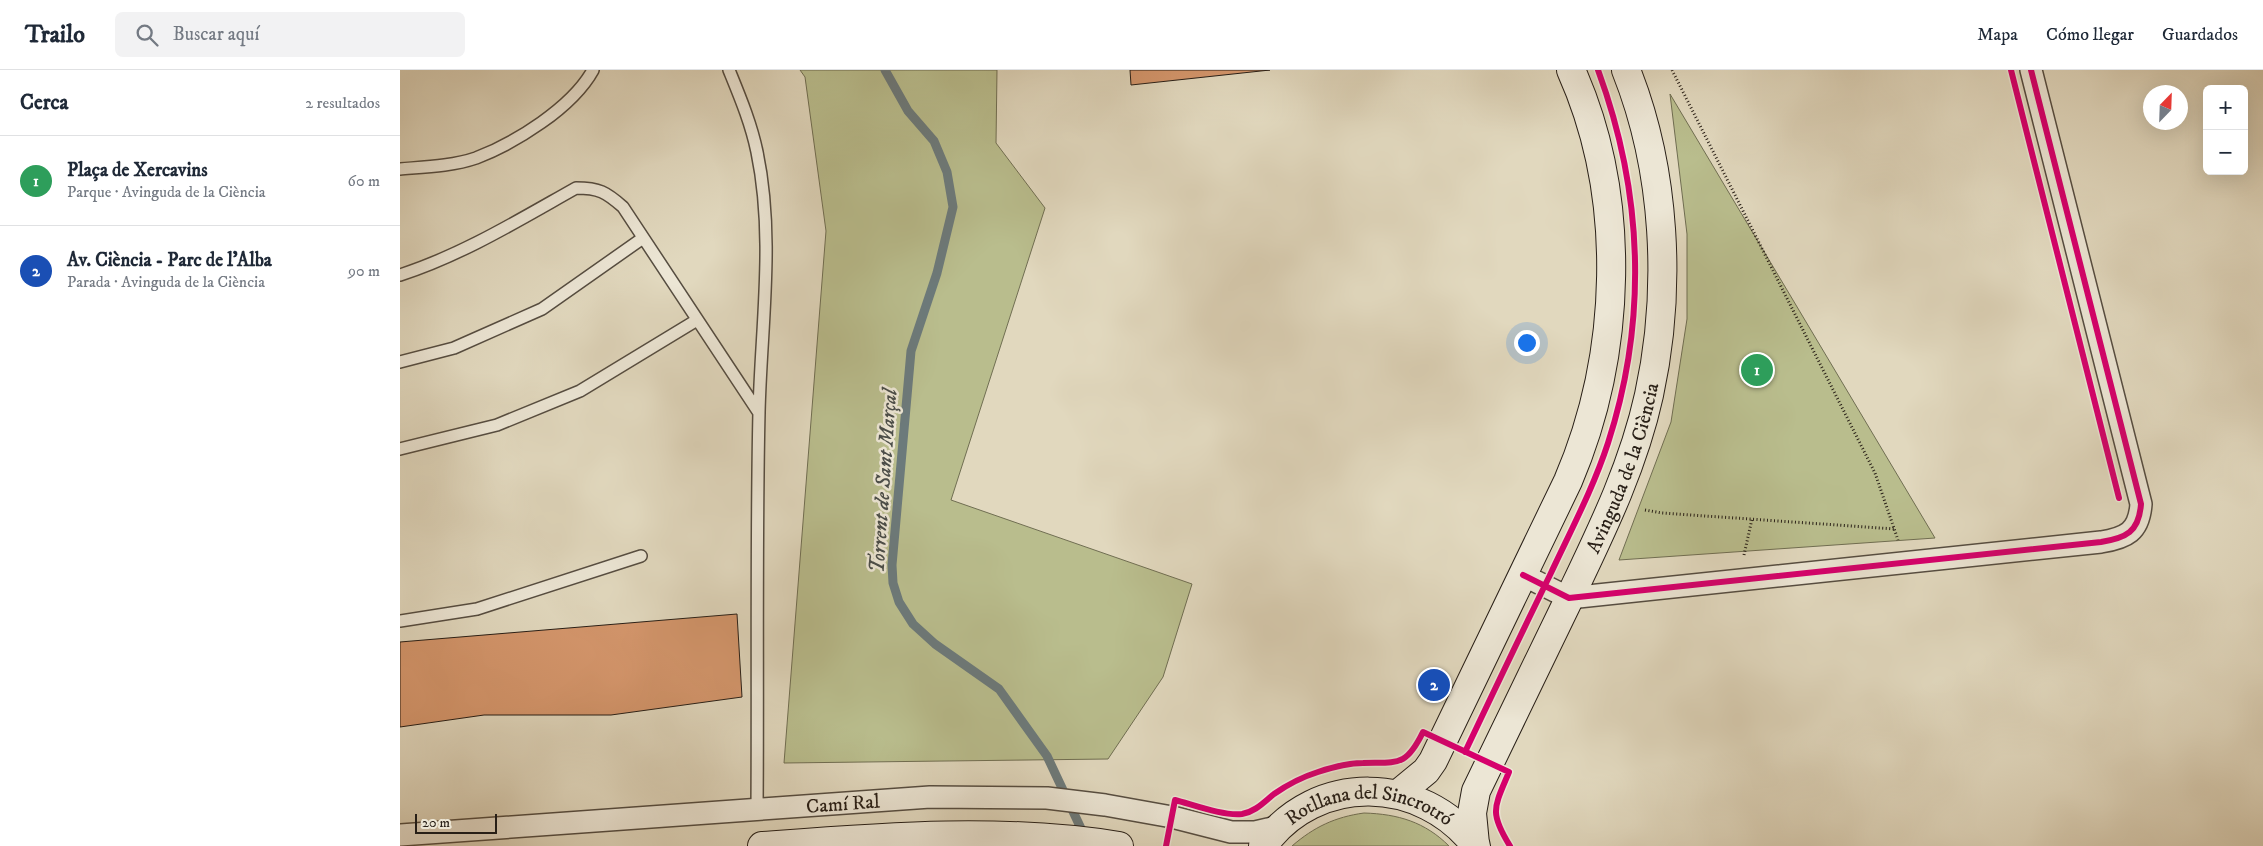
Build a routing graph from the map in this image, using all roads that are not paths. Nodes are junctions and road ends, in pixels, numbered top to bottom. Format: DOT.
graph roads {
  1 [pos="593,70"];
  2 [pos="729,70"];
  3 [pos="1572,70"];
  4 [pos="1626,70"];
  5 [pos="2031,70"];
  6 [pos="400,169"];
  7 [pos="643,238"];
  8 [pos="400,275"];
  9 [pos="697,320"];
  10 [pos="400,362"];
  11 [pos="759,413"];
  12 [pos="400,449"];
  13 [pos="641,556"];
  14 [pos="1523,575"];
  15 [pos="1569,598"];
  16 [pos="400,621"];
  17 [pos="1398,794"];
  18 [pos="757,809"];
  19 [pos="400,835"];
  20 [pos="1267,841"];
  21 [pos="1475,845"];
  22 [pos="762,846"];
  23 [pos="1117,846"];
  1 -- 6 [label="lane"];
  2 -- 11 [label="lane"];
  3 -- 14 [label="street"];
  4 -- 15 [label="street, Avinguda de la Ciència"];
  5 -- 15 [label="street"];
  7 -- 8 [label="lane"];
  7 -- 9 [label="lane"];
  7 -- 10 [label="lane"];
  9 -- 11 [label="lane"];
  9 -- 12 [label="lane"];
  11 -- 18 [label="lane"];
  13 -- 16 [label="lane"];
  14 -- 15 [label="street"];
  14 -- 17 [label="street"];
  15 -- 21 [label="street, Avinguda de la Ciència"];
  17 -- 20 [label="street, Rotllana del Sincrotró"];
  17 -- 21 [label="street, Rotllana del Sincrotró"];
  18 -- 19 [label="street, Camí Ral"];
  18 -- 20 [label="street, Camí Ral"];
  22 -- 23 [label="street"];
}
